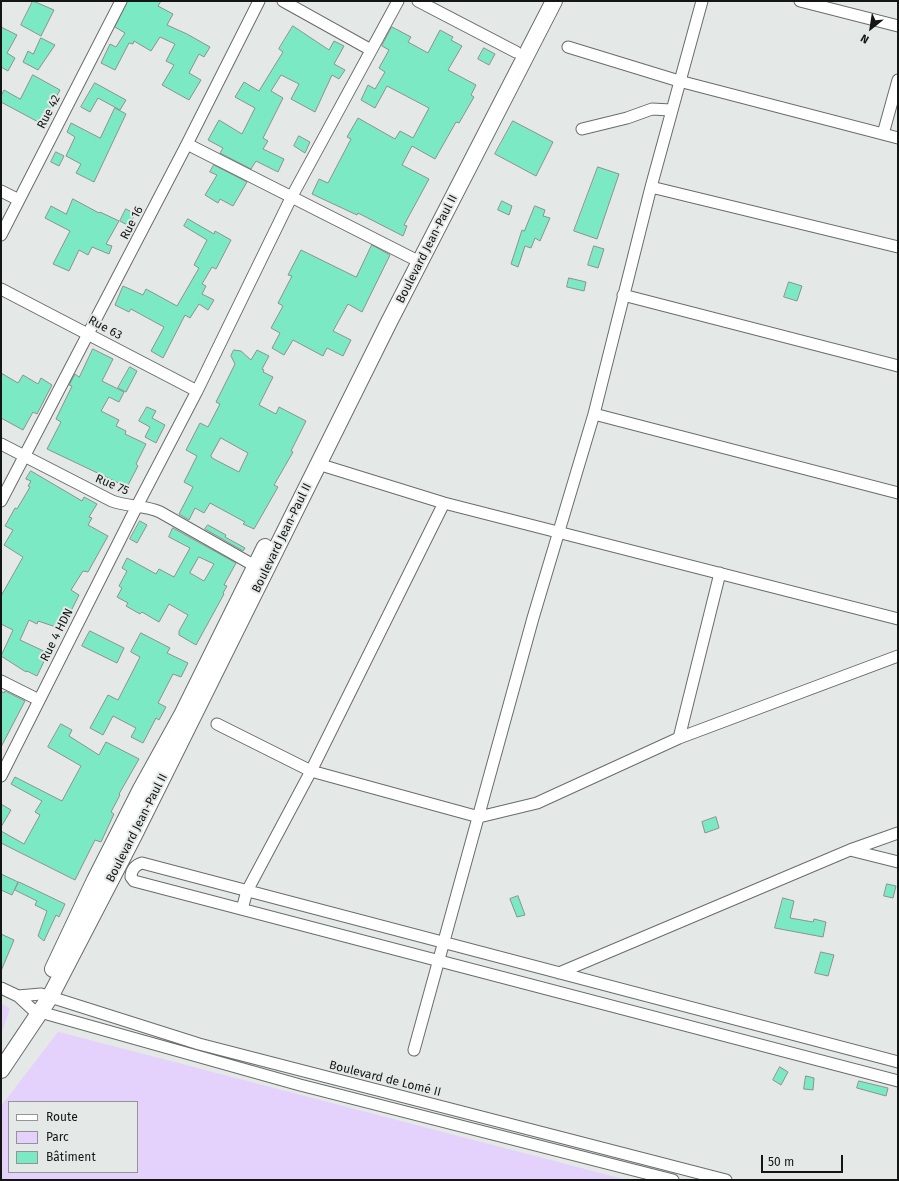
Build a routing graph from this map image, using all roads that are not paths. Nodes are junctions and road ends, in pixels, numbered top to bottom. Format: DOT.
graph roads {
  1 [pos="121,1"];
  2 [pos="259,1"];
  3 [pos="283,1"];
  4 [pos="398,1"];
  5 [pos="418,1"];
  6 [pos="543,1"];
  7 [pos="554,1"];
  8 [pos="702,1"];
  9 [pos="800,1"];
  10 [pos="898,26"];
  11 [pos="568,47"];
  12 [pos="371,50"];
  13 [pos="516,52"];
  14 [pos="898,80"];
  15 [pos="679,81"];
  16 [pos="671,110"];
  17 [pos="582,129"];
  18 [pos="883,134"];
  19 [pos="898,138"];
  20 [pos="187,144"];
  21 [pos="651,187"];
  22 [pos="1,191"];
  23 [pos="292,196"];
  24 [pos="19,200"];
  25 [pos="1,235"];
  26 [pos="898,247"];
  27 [pos="412,258"];
  28 [pos="1,289"];
  29 [pos="623,295"];
  30 [pos="89,335"];
  31 [pos="898,366"];
  32 [pos="197,392"];
  33 [pos="594,414"];
  34 [pos="1,444"];
  35 [pos="24,456"];
  36 [pos="318,464"];
  37 [pos="898,493"];
  38 [pos="1,501"];
  39 [pos="444,503"];
  40 [pos="137,506"];
  41 [pos="559,531"];
  42 [pos="255,566"];
  43 [pos="720,573"];
  44 [pos="898,619"];
  45 [pos="898,656"];
  46 [pos="1,681"];
  47 [pos="39,700"];
  48 [pos="217,724"];
  49 [pos="679,738"];
  50 [pos="311,771"];
  51 [pos="1,776"];
  52 [pos="479,817"];
  53 [pos="898,833"];
  54 [pos="850,850"];
  55 [pos="898,862"];
  56 [pos="247,891"];
  57 [pos="242,909"];
  58 [pos="444,943"];
  59 [pos="439,961"];
  60 [pos="559,973"];
  61 [pos="1,988"];
  62 [pos="46,995"];
  63 [pos="18,996"];
  64 [pos="36,1011"];
  65 [pos="414,1050"];
  66 [pos="1,1054"];
  67 [pos="898,1062"];
  68 [pos="1,1070"];
  69 [pos="898,1081"];
  70 [pos="673,1180"];
  71 [pos="726,1180"];
  1 -- 24 [label="street, Rue 42"];
  2 -- 20 [label="street, Rue 16"];
  3 -- 12 [label="street"];
  4 -- 12 [label="street, Rue 4 HDN"];
  5 -- 13 [label="street"];
  6 -- 13 [label="main road, Boulevard Jean-Paul II"];
  7 -- 36 [label="main road, Boulevard Jean-Paul II"];
  8 -- 15 [label="street"];
  9 -- 10 [label="street"];
  11 -- 15 [label="street"];
  12 -- 23 [label="street, Rue 4 HDN"];
  13 -- 27 [label="main road, Boulevard Jean-Paul II"];
  14 -- 18 [label="street"];
  15 -- 16 [label="street"];
  15 -- 18 [label="street"];
  16 -- 17 [label="street"];
  16 -- 21 [label="street"];
  18 -- 19 [label="street"];
  20 -- 23 [label="street"];
  20 -- 30 [label="street, Rue 16"];
  21 -- 26 [label="street"];
  21 -- 29 [label="street"];
  22 -- 24 [label="street"];
  23 -- 27 [label="street"];
  23 -- 32 [label="street, Rue 4 HDN"];
  24 -- 25 [label="street, Rue 42"];
  27 -- 42 [label="main road, Boulevard Jean-Paul II"];
  28 -- 30 [label="street, Rue 63"];
  29 -- 31 [label="street"];
  29 -- 33 [label="street"];
  30 -- 32 [label="street, Rue 63"];
  30 -- 35 [label="street, Rue 16"];
  32 -- 40 [label="street, Rue 4 HDN"];
  33 -- 37 [label="street"];
  33 -- 41 [label="street"];
  34 -- 35 [label="street, Rue 75"];
  35 -- 38 [label="street, Rue 16"];
  35 -- 40 [label="street, Rue 75"];
  36 -- 39 [label="street"];
  36 -- 62 [label="main road, Boulevard Jean-Paul II"];
  39 -- 41 [label="street"];
  39 -- 50 [label="street"];
  40 -- 42 [label="street, Rue 75"];
  40 -- 47 [label="street, Rue 4 HDN"];
  41 -- 43 [label="street"];
  41 -- 52 [label="street"];
  42 -- 62 [label="main road, Boulevard Jean-Paul II"];
  43 -- 44 [label="street"];
  43 -- 49 [label="street"];
  45 -- 49 [label="street"];
  46 -- 47 [label="street"];
  47 -- 51 [label="street, Rue 4 HDN"];
  48 -- 50 [label="street"];
  49 -- 52 [label="street"];
  50 -- 52 [label="street"];
  50 -- 56 [label="street"];
  52 -- 58 [label="street"];
  53 -- 54 [label="street"];
  54 -- 55 [label="street"];
  54 -- 60 [label="street"];
  56 -- 57 [label="street"];
  56 -- 57 [label="street"];
  56 -- 58 [label="street"];
  57 -- 59 [label="street"];
  58 -- 59 [label="street"];
  58 -- 60 [label="street"];
  59 -- 65 [label="street"];
  59 -- 69 [label="street"];
  60 -- 67 [label="street"];
  61 -- 63 [label="street"];
  62 -- 63 [label="street"];
  62 -- 64 [label="main road, Boulevard Jean-Paul II"];
  62 -- 71 [label="street, Boulevard de Lomé II"];
  63 -- 64 [label="street"];
  64 -- 66 [label="main road, Boulevard Jean-Paul II"];
  64 -- 68 [label="main road, Boulevard Jean-Paul II"];
  64 -- 70 [label="street"];
}
